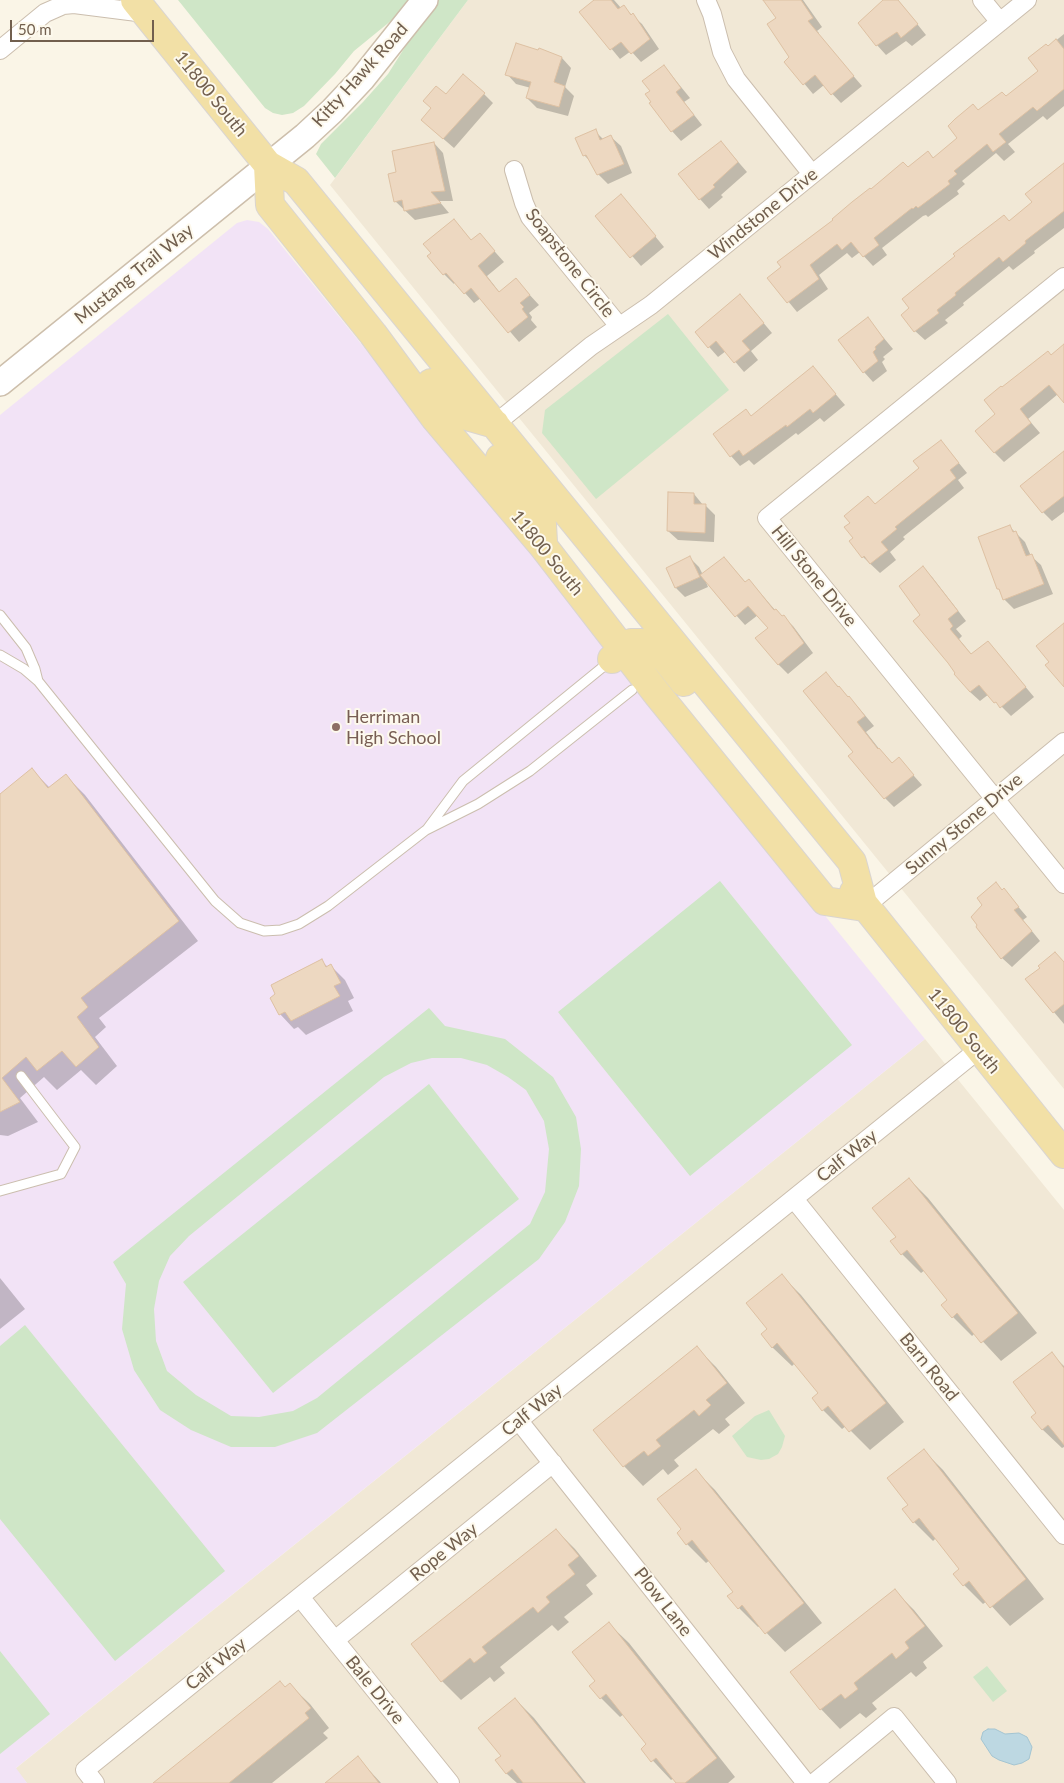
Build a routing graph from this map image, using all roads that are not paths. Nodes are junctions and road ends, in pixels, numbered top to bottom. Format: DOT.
graph roads {
  1 [pos="425,0"];
  2 [pos="706,0"];
  3 [pos="982,0"];
  4 [pos="1027,0"];
  5 [pos="140,6"];
  6 [pos="50,7"];
  7 [pos="1000,22"];
  8 [pos="0,50"];
  9 [pos="268,165"];
  10 [pos="514,170"];
  11 [pos="812,174"];
  12 [pos="1064,277"];
  13 [pos="618,326"];
  14 [pos="373,334"];
  15 [pos="0,383"];
  16 [pos="495,424"];
  17 [pos="543,546"];
  18 [pos="0,615"];
  19 [pos="0,655"];
  20 [pos="616,656"];
  21 [pos="38,681"];
  22 [pos="632,690"];
  23 [pos="658,695"];
  24 [pos="1064,742"];
  25 [pos="994,798"];
  26 [pos="426,830"];
  27 [pos="1064,884"];
  28 [pos="864,907"];
  29 [pos="978,1050"];
  30 [pos="21,1076"];
  31 [pos="1064,1154"];
  32 [pos="0,1190"];
  33 [pos="794,1199"];
  34 [pos="519,1420"];
  35 [pos="552,1463"];
  36 [pos="1064,1535"];
  37 [pos="300,1597"];
  38 [pos="335,1640"];
  39 [pos="90,1777"];
  40 [pos="450,1783"];
  41 [pos="806,1783"];
  42 [pos="814,1783"];
  43 [pos="947,1783"];
  1 -- 9 [label="main road, Kitty Hawk Road"];
  2 -- 11 [label="street"];
  3 -- 7 [label="street"];
  4 -- 7 [label="street, Windstone Drive"];
  5 -- 6 [label="street"];
  5 -- 9 [label="main road, 11800 South"];
  6 -- 8 [label="street"];
  7 -- 11 [label="street, Windstone Drive"];
  9 -- 14 [label="main road, 11800 South"];
  9 -- 15 [label="main road, Mustang Trail Way"];
  9 -- 16 [label="main road, 11800 South"];
  10 -- 13 [label="street, Soapstone Circle"];
  11 -- 13 [label="street, Windstone Drive"];
  12 -- 25 [label="street, Hill Stone Drive"];
  13 -- 16 [label="street, Windstone Drive"];
  14 -- 16 [label="main road"];
  14 -- 17 [label="main road, 11800 South"];
  16 -- 17 [label="main road"];
  16 -- 28 [label="main road, 11800 South"];
  17 -- 20 [label="main road, 11800 South"];
  18 -- 21 [label="lane"];
  19 -- 21 [label="lane"];
  20 -- 23 [label="main road, 11800 South"];
  20 -- 26 [label="lane"];
  20 -- 28 [label="main road"];
  21 -- 26 [label="lane"];
  22 -- 23 [label="main road"];
  22 -- 26 [label="lane"];
  23 -- 28 [label="main road, 11800 South"];
  24 -- 25 [label="street, Sunny Stone Drive"];
  25 -- 27 [label="street, Hill Stone Drive"];
  25 -- 28 [label="street, Sunny Stone Drive"];
  28 -- 29 [label="main road, 11800 South"];
  29 -- 31 [label="main road, 11800 South"];
  29 -- 33 [label="street, Calf Way"];
  30 -- 32 [label="lane"];
  33 -- 34 [label="street, Calf Way"];
  33 -- 36 [label="street, Barn Road"];
  34 -- 35 [label="street, Plow Lane"];
  34 -- 37 [label="street, Calf Way"];
  35 -- 38 [label="street, Rope Way"];
  35 -- 41 [label="street, Plow Lane"];
  37 -- 38 [label="street, Bale Drive"];
  37 -- 39 [label="street, Calf Way"];
  38 -- 40 [label="street, Bale Drive"];
  42 -- 43 [label="street"];
}
